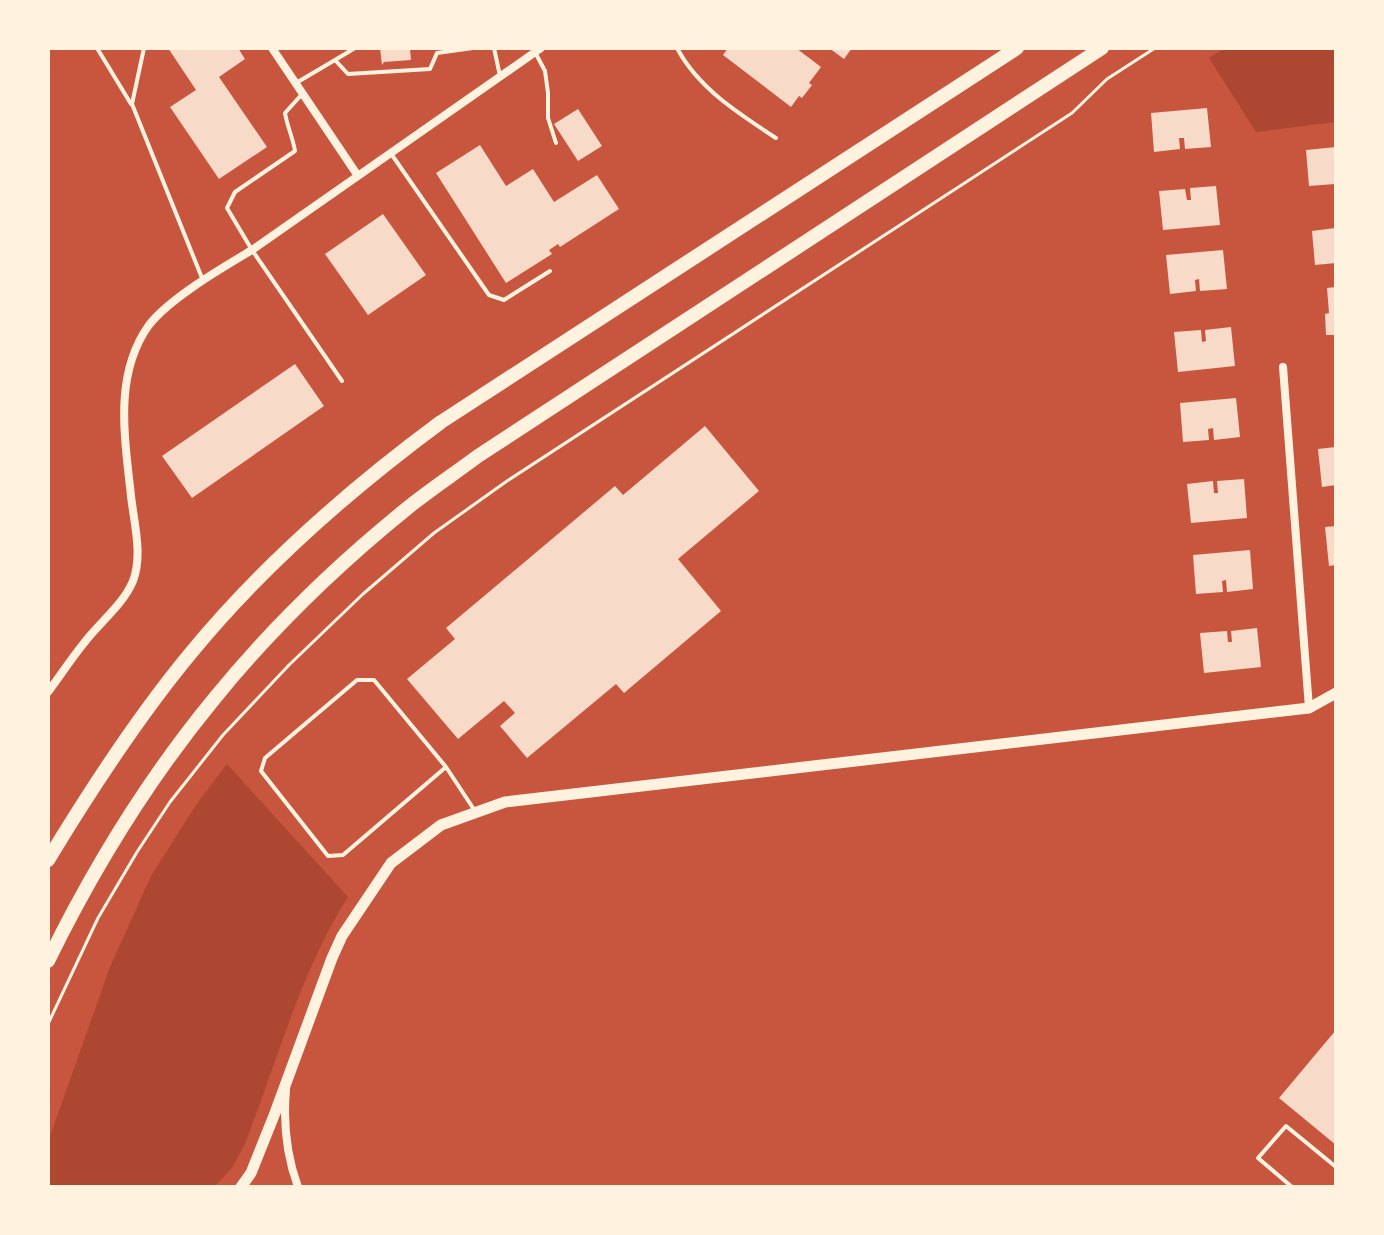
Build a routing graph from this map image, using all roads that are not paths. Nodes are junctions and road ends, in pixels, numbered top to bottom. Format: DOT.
graph roads {
  1 [pos="97,48"];
  2 [pos="144,48"];
  3 [pos="272,48"];
  4 [pos="355,48"];
  5 [pos="473,48"];
  6 [pos="494,48"];
  7 [pos="677,48"];
  8 [pos="1017,48"];
  9 [pos="1102,48"];
  10 [pos="538,50"];
  11 [pos="335,60"];
  12 [pos="500,76"];
  13 [pos="296,83"];
  14 [pos="303,93"];
  15 [pos="132,104"];
  16 [pos="776,138"];
  17 [pos="556,143"];
  18 [pos="390,153"];
  19 [pos="358,176"];
  20 [pos="252,250"];
  21 [pos="550,271"];
  22 [pos="203,280"];
  23 [pos="1283,367"];
  24 [pos="342,381"];
  25 [pos="48,692"];
  26 [pos="1336,693"];
  27 [pos="1309,708"];
  28 [pos="446,767"];
  29 [pos="477,813"];
  30 [pos="48,860"];
  31 [pos="48,961"];
  32 [pos="287,1080"];
  33 [pos="1336,1167"];
  34 [pos="246,1186"];
  35 [pos="298,1187"];
  36 [pos="1292,1187"];
  1 -- 15 [label="lane"];
  2 -- 15 [label="lane"];
  3 -- 13 [label="street"];
  4 -- 11 [label="lane"];
  5 -- 11 [label="lane"];
  6 -- 12 [label="lane"];
  7 -- 16 [label="lane"];
  8 -- 30 [label="main road"];
  9 -- 31 [label="main road"];
  10 -- 12 [label="street"];
  10 -- 17 [label="lane"];
  11 -- 13 [label="lane"];
  12 -- 18 [label="street"];
  13 -- 14 [label="street"];
  14 -- 19 [label="street"];
  14 -- 20 [label="lane"];
  15 -- 22 [label="lane"];
  18 -- 19 [label="street"];
  18 -- 21 [label="lane"];
  19 -- 20 [label="street"];
  20 -- 22 [label="street"];
  20 -- 24 [label="lane"];
  22 -- 25 [label="street"];
  23 -- 27 [label="street"];
  26 -- 27 [label="street"];
  27 -- 29 [label="street"];
  28 -- 28 [label="lane"];
  28 -- 29 [label="lane"];
  29 -- 32 [label="street"];
  32 -- 34 [label="street"];
  32 -- 35 [label="street"];
  33 -- 36 [label="lane"];
}
